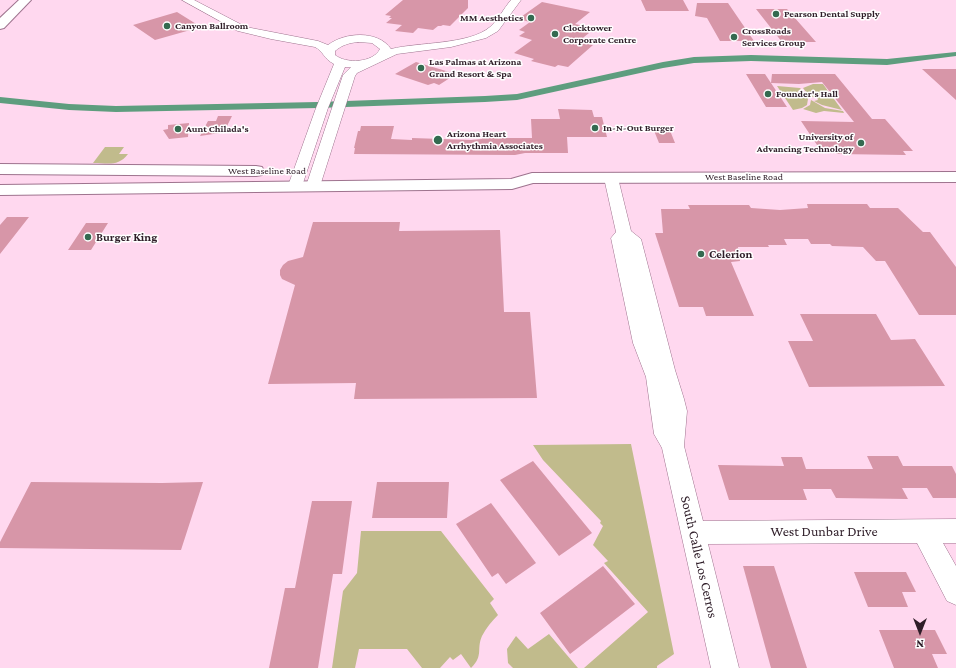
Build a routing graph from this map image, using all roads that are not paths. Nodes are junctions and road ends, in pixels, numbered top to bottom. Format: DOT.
graph roads {
  1 [pos="25,0"];
  2 [pos="187,0"];
  3 [pos="202,0"];
  4 [pos="508,0"];
  5 [pos="516,0"];
  6 [pos="0,25"];
  7 [pos="373,40"];
  8 [pos="343,41"];
  9 [pos="330,56"];
  10 [pos="377,59"];
  11 [pos="0,169"];
  12 [pos="83,170"];
  13 [pos="121,171"];
  14 [pos="956,177"];
  15 [pos="298,178"];
  16 [pos="315,178"];
  17 [pos="611,178"];
  18 [pos="0,182"];
  19 [pos="110,188"];
  20 [pos="0,190"];
  21 [pos="624,233"];
  22 [pos="643,281"];
  23 [pos="633,300"];
  24 [pos="657,335"];
  25 [pos="673,446"];
  26 [pos="924,531"];
  27 [pos="956,531"];
  28 [pos="693,533"];
  29 [pos="956,592"];
  30 [pos="725,668"];
  1 -- 6 [label="main road"];
  2 -- 9 [label="street"];
  3 -- 8 [label="street"];
  4 -- 7 [label="street"];
  5 -- 10 [label="street"];
  7 -- 8 [label="street"];
  7 -- 10 [label="street"];
  8 -- 9 [label="street"];
  9 -- 10 [label="street"];
  9 -- 15 [label="street"];
  10 -- 16 [label="street"];
  11 -- 12 [label="main road, West Baseline Road"];
  12 -- 13 [label="main road, West Baseline Road"];
  12 -- 18 [label="main road"];
  13 -- 15 [label="main road, West Baseline Road"];
  13 -- 19 [label="main road"];
  14 -- 17 [label="main road, West Baseline Road"];
  15 -- 16 [label="main road, West Baseline Road"];
  15 -- 19 [label="main road, West Baseline Road"];
  16 -- 17 [label="main road, West Baseline Road"];
  17 -- 21 [label="street, South Calle Los Cerros"];
  19 -- 20 [label="main road, West Baseline Road"];
  21 -- 22 [label="street, South Calle Los Cerros"];
  21 -- 23 [label="street, South Calle Los Cerros"];
  22 -- 23 [label="street"];
  22 -- 24 [label="street, South Calle Los Cerros"];
  23 -- 24 [label="street"];
  23 -- 25 [label="street, South Calle Los Cerros"];
  24 -- 25 [label="street, South Calle Los Cerros"];
  25 -- 28 [label="street, South Calle Los Cerros"];
  26 -- 27 [label="street, West Dunbar Drive"];
  26 -- 28 [label="street, West Dunbar Drive"];
  26 -- 29 [label="street"];
  28 -- 30 [label="street, South Calle Los Cerros"];
}
